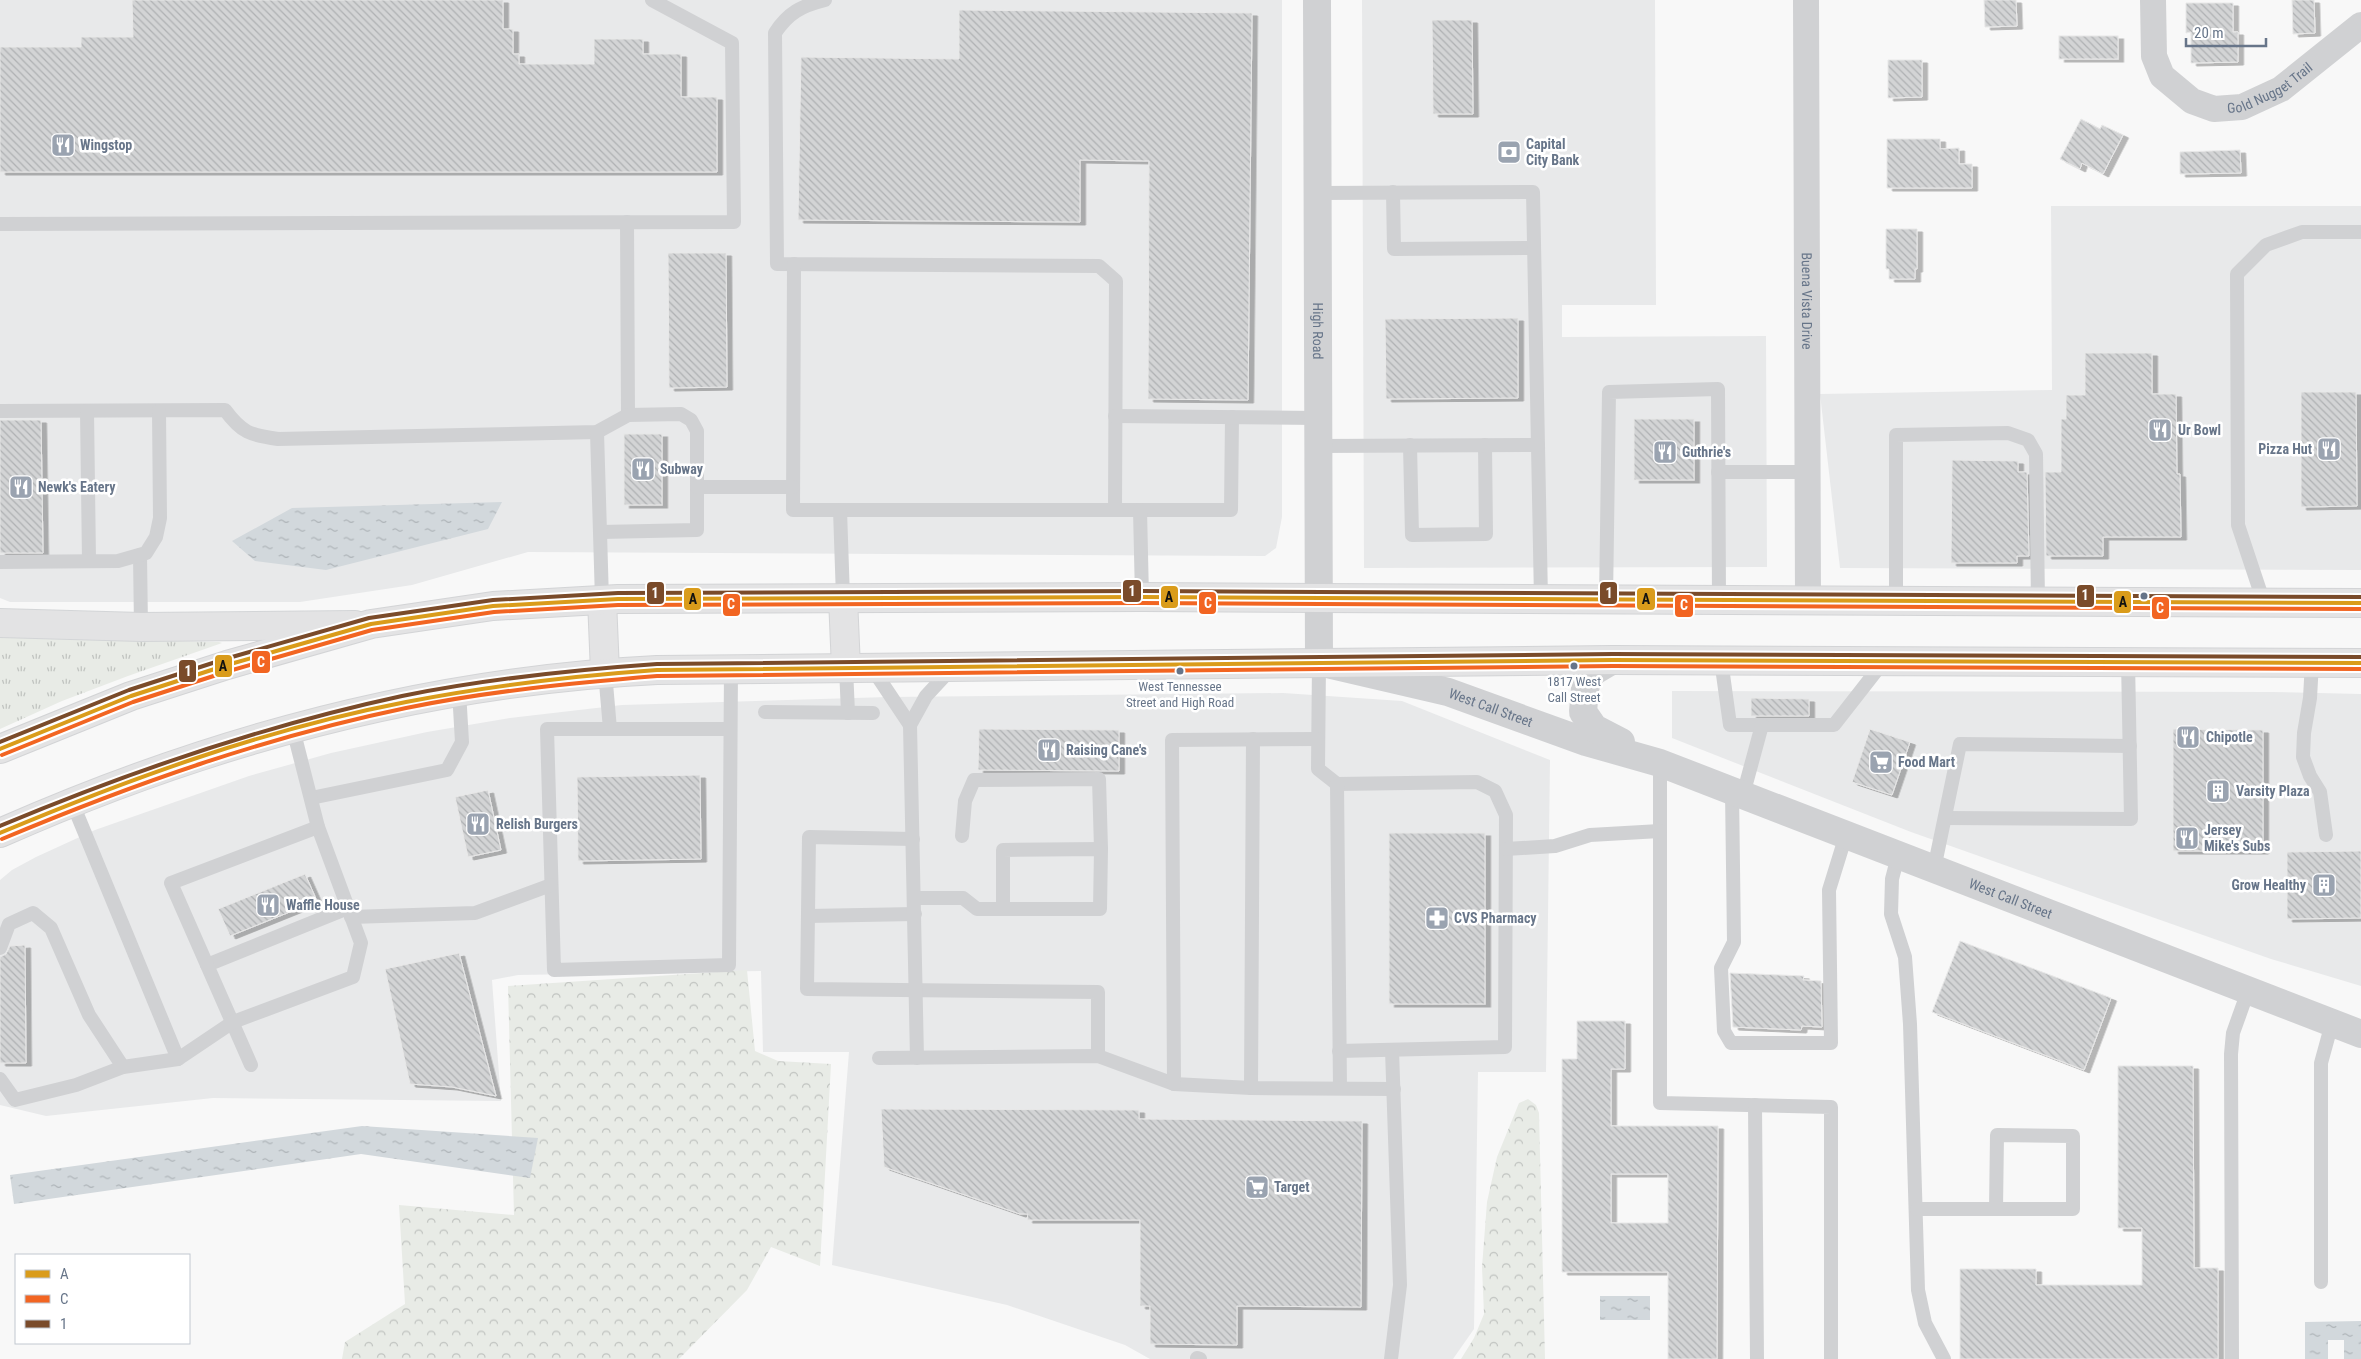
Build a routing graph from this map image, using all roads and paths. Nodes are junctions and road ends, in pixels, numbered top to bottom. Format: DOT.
graph roads {
  1 [pos="652,0"];
  2 [pos="825,0"];
  3 [pos="1317,0"];
  4 [pos="1806,0"];
  5 [pos="2153,0"];
  6 [pos="2361,25"];
  7 [pos="1393,192"];
  8 [pos="1318,193"];
  9 [pos="627,222"];
  10 [pos="0,224"];
  11 [pos="2361,232"];
  12 [pos="1534,248"];
  13 [pos="794,264"];
  14 [pos="0,411"];
  15 [pos="87,411"];
  16 [pos="159,411"];
  17 [pos="628,415"];
  18 [pos="1116,416"];
  19 [pos="1232,417"];
  20 [pos="1318,418"];
  21 [pos="597,432"];
  22 [pos="1486,445"];
  23 [pos="1538,445"];
  24 [pos="1319,446"];
  25 [pos="1410,446"];
  26 [pos="1718,472"];
  27 [pos="1808,472"];
  28 [pos="696,487"];
  29 [pos="792,487"];
  30 [pos="840,510"];
  31 [pos="1115,510"];
  32 [pos="1140,510"];
  33 [pos="600,532"];
  34 [pos="140,555"];
  35 [pos="89,561"];
  36 [pos="0,562"];
  37 [pos="1142,597"];
  38 [pos="1319,597"];
  39 [pos="844,598"];
  40 [pos="1541,599"];
  41 [pos="1719,599"];
  42 [pos="602,600"];
  43 [pos="1606,600"];
  44 [pos="1808,601"];
  45 [pos="1896,602"];
  46 [pos="2038,602"];
  47 [pos="2264,603"];
  48 [pos="2361,603"];
  49 [pos="0,623"];
  50 [pos="371,624"];
  51 [pos="141,626"];
  52 [pos="1613,660"];
  53 [pos="1721,660"];
  54 [pos="1885,660"];
  55 [pos="1319,662"];
  56 [pos="2128,662"];
  57 [pos="2312,662"];
  58 [pos="2361,662"];
  59 [pos="953,667"];
  60 [pos="859,668"];
  61 [pos="731,669"];
  62 [pos="606,672"];
  63 [pos="459,691"];
  64 [pos="765,712"];
  65 [pos="848,713"];
  66 [pos="873,713"];
  67 [pos="910,725"];
  68 [pos="1762,726"];
  69 [pos="730,729"];
  70 [pos="293,730"];
  71 [pos="610,730"];
  72 [pos="1253,739"];
  73 [pos="1318,739"];
  74 [pos="2130,746"];
  75 [pos="0,750"];
  76 [pos="1660,764"];
  77 [pos="1337,784"];
  78 [pos="1737,793"];
  79 [pos="311,798"];
  80 [pos="72,802"];
  81 [pos="1945,818"];
  82 [pos="318,828"];
  83 [pos="1660,831"];
  84 [pos="0,833"];
  85 [pos="2326,835"];
  86 [pos="962,836"];
  87 [pos="1846,836"];
  88 [pos="913,838"];
  89 [pos="1100,849"];
  90 [pos="1506,849"];
  91 [pos="1898,856"];
  92 [pos="1934,870"];
  93 [pos="551,885"];
  94 [pos="914,898"];
  95 [pos="1003,909"];
  96 [pos="350,913"];
  97 [pos="915,914"];
  98 [pos="808,916"];
  99 [pos="0,948"];
  100 [pos="207,965"];
  101 [pos="916,990"];
  102 [pos="2248,991"];
  103 [pos="233,1022"];
  104 [pos="2332,1023"];
  105 [pos="2361,1034"];
  106 [pos="1392,1050"];
  107 [pos="1339,1051"];
  108 [pos="1098,1056"];
  109 [pos="879,1058"];
  110 [pos="917,1058"];
  111 [pos="178,1059"];
  112 [pos="251,1065"];
  113 [pos="123,1067"];
  114 [pos="0,1079"];
  115 [pos="1174,1084"];
  116 [pos="1250,1088"];
  117 [pos="1340,1088"];
  118 [pos="1394,1089"];
  119 [pos="1755,1105"];
  120 [pos="1917,1209"];
  121 [pos="1996,1209"];
  122 [pos="2321,1282"];
  123 [pos="1391,1359"];
  124 [pos="1757,1359"];
  125 [pos="1831,1359"];
  126 [pos="1944,1359"];
  127 [pos="2232,1359"];
  1 -- 9 [label="lane"];
  2 -- 13 [label="lane"];
  3 -- 8 [label="street, High Road"];
  4 -- 27 [label="street, Buena Vista Drive"];
  5 -- 6 [label="street, Gold Nugget Trail"];
  7 -- 8 [label="lane"];
  7 -- 12 [label="lane"];
  7 -- 12 [label="lane"];
  8 -- 20 [label="street, High Road"];
  9 -- 10 [label="lane"];
  9 -- 17 [label="lane"];
  11 -- 47 [label="lane"];
  12 -- 23 [label="lane"];
  13 -- 18 [label="lane"];
  13 -- 29 [label="lane"];
  14 -- 15 [label="lane"];
  15 -- 16 [label="lane"];
  15 -- 35 [label="lane"];
  16 -- 21 [label="lane"];
  16 -- 34 [label="lane"];
  17 -- 21 [label="lane"];
  17 -- 28 [label="lane"];
  18 -- 19 [label="lane"];
  18 -- 31 [label="lane"];
  19 -- 20 [label="lane"];
  19 -- 32 [label="lane"];
  20 -- 24 [label="street, High Road"];
  21 -- 33 [label="lane"];
  22 -- 23 [label="lane"];
  22 -- 25 [label="lane"];
  22 -- 25 [label="lane"];
  23 -- 40 [label="lane"];
  24 -- 25 [label="lane"];
  24 -- 38 [label="street, High Road"];
  26 -- 27 [label="lane"];
  26 -- 41 [label="lane"];
  26 -- 43 [label="lane"];
  27 -- 44 [label="street, Buena Vista Drive"];
  28 -- 29 [label="lane"];
  28 -- 33 [label="lane"];
  29 -- 30 [label="lane"];
  30 -- 31 [label="lane"];
  30 -- 39 [label="lane"];
  31 -- 32 [label="lane"];
  32 -- 37 [label="lane"];
  33 -- 42 [label="lane"];
  34 -- 35 [label="lane"];
  34 -- 51 [label="lane"];
  35 -- 36 [label="lane"];
  37 -- 38 [label="main road"];
  37 -- 39 [label="main road"];
  38 -- 40 [label="main road"];
  38 -- 55 [label="street, High Road"];
  39 -- 42 [label="main road"];
  39 -- 60 [label="main road"];
  40 -- 43 [label="main road"];
  41 -- 43 [label="main road"];
  41 -- 44 [label="main road"];
  42 -- 50 [label="main road"];
  42 -- 62 [label="main road"];
  44 -- 45 [label="main road"];
  45 -- 46 [label="main road"];
  45 -- 46 [label="lane"];
  46 -- 47 [label="main road"];
  47 -- 48 [label="main road"];
  49 -- 51 [label="main road"];
  50 -- 51 [label="main road"];
  50 -- 75 [label="main road"];
  52 -- 53 [label="main road"];
  52 -- 55 [label="main road"];
  52 -- 76 [label="street, West Call Street"];
  53 -- 54 [label="main road"];
  53 -- 68 [label="lane"];
  54 -- 56 [label="main road"];
  54 -- 68 [label="lane"];
  55 -- 59 [label="main road"];
  55 -- 73 [label="lane"];
  55 -- 76 [label="street, West Call Street"];
  56 -- 57 [label="main road"];
  56 -- 74 [label="lane"];
  57 -- 58 [label="main road"];
  57 -- 85 [label="lane"];
  59 -- 60 [label="main road"];
  59 -- 67 [label="lane"];
  60 -- 61 [label="main road"];
  60 -- 65 [label="lane"];
  60 -- 67 [label="lane"];
  61 -- 62 [label="main road"];
  61 -- 69 [label="lane"];
  62 -- 63 [label="main road"];
  62 -- 71 [label="lane"];
  63 -- 70 [label="main road"];
  63 -- 79 [label="lane"];
  64 -- 65 [label="lane"];
  65 -- 66 [label="lane"];
  67 -- 88 [label="lane"];
  68 -- 78 [label="lane"];
  69 -- 71 [label="lane"];
  69 -- 93 [label="lane"];
  70 -- 79 [label="lane"];
  70 -- 80 [label="main road"];
  71 -- 93 [label="lane"];
  72 -- 73 [label="lane"];
  72 -- 115 [label="lane"];
  72 -- 116 [label="lane"];
  73 -- 77 [label="lane"];
  74 -- 81 [label="lane"];
  74 -- 81 [label="lane"];
  76 -- 78 [label="street, West Call Street"];
  76 -- 83 [label="lane"];
  77 -- 90 [label="lane"];
  77 -- 107 [label="lane"];
  78 -- 87 [label="street, West Call Street"];
  78 -- 87 [label="lane"];
  79 -- 82 [label="lane"];
  80 -- 84 [label="main road"];
  80 -- 111 [label="lane"];
  81 -- 92 [label="lane"];
  82 -- 96 [label="lane"];
  82 -- 100 [label="lane"];
  83 -- 90 [label="lane"];
  83 -- 119 [label="lane"];
  86 -- 89 [label="lane"];
  87 -- 91 [label="street, West Call Street"];
  88 -- 94 [label="lane"];
  88 -- 98 [label="lane"];
  89 -- 95 [label="lane"];
  89 -- 95 [label="lane"];
  90 -- 106 [label="lane"];
  91 -- 92 [label="street, West Call Street"];
  91 -- 120 [label="lane"];
  92 -- 102 [label="street, West Call Street"];
  93 -- 96 [label="lane"];
  94 -- 95 [label="lane"];
  94 -- 97 [label="lane"];
  96 -- 100 [label="lane"];
  96 -- 103 [label="lane"];
  97 -- 98 [label="lane"];
  97 -- 101 [label="lane"];
  98 -- 101 [label="lane"];
  99 -- 113 [label="lane"];
  100 -- 103 [label="lane"];
  101 -- 108 [label="lane"];
  101 -- 110 [label="lane"];
  102 -- 104 [label="street, West Call Street"];
  102 -- 127 [label="lane"];
  103 -- 111 [label="lane"];
  103 -- 112 [label="lane"];
  104 -- 105 [label="street, West Call Street"];
  104 -- 122 [label="lane"];
  106 -- 107 [label="lane"];
  106 -- 118 [label="lane"];
  107 -- 117 [label="lane"];
  108 -- 110 [label="lane"];
  108 -- 115 [label="lane"];
  109 -- 110 [label="lane"];
  111 -- 113 [label="lane"];
  113 -- 114 [label="lane"];
  115 -- 116 [label="lane"];
  116 -- 117 [label="lane"];
  117 -- 118 [label="lane"];
  118 -- 123 [label="lane"];
  119 -- 124 [label="lane"];
  119 -- 125 [label="lane"];
  120 -- 121 [label="lane"];
  120 -- 126 [label="lane"];
  121 -- 121 [label="lane"];
}
